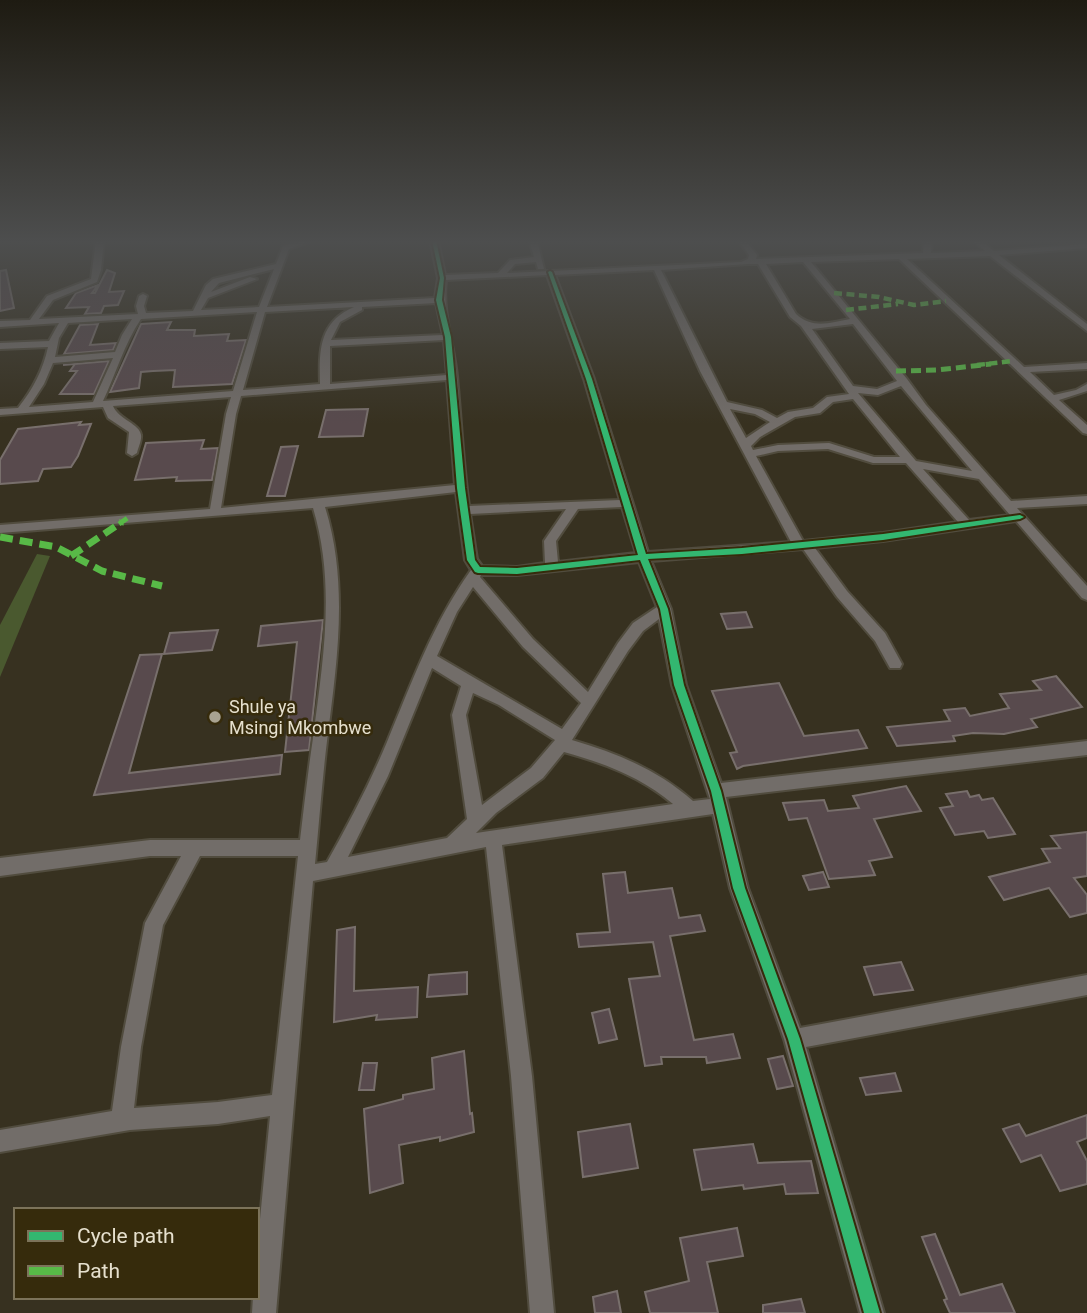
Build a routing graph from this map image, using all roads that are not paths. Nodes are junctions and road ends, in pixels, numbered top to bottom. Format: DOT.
graph roads {
  1 [pos="48,301"];
  2 [pos="141,301"];
  3 [pos="202,301"];
  4 [pos="267,301"];
  5 [pos="408,301"];
  6 [pos="439,301"];
  7 [pos="558,301"];
  8 [pos="671,301"];
  9 [pos="783,301"];
  10 [pos="839,301"];
  11 [pos="949,301"];
  12 [pos="1053,301"];
  13 [pos="366,303"];
  14 [pos="264,309"];
  15 [pos="196,313"];
  16 [pos="140,317"];
  17 [pos="65,321"];
  18 [pos="855,321"];
  19 [pos="32,323"];
  20 [pos="0,324"];
  21 [pos="805,325"];
  22 [pos="1087,328"];
  23 [pos="448,337"];
  24 [pos="327,343"];
  25 [pos="53,344"];
  26 [pos="1,346"];
  27 [pos="118,355"];
  28 [pos="50,360"];
  29 [pos="1087,366"];
  30 [pos="1024,370"];
  31 [pos="453,377"];
  32 [pos="904,381"];
  33 [pos="325,387"];
  34 [pos="1087,387"];
  35 [pos="854,393"];
  36 [pos="239,394"];
  37 [pos="1053,398"];
  38 [pos="101,404"];
  39 [pos="723,404"];
  40 [pos="21,410"];
  41 [pos="4,412"];
  42 [pos="776,422"];
  43 [pos="0,425"];
  44 [pos="1087,431"];
  45 [pos="747,450"];
  46 [pos="132,453"];
  47 [pos="911,462"];
  48 [pos="981,476"];
  49 [pos="461,488"];
  50 [pos="1087,500"];
  51 [pos="626,503"];
  52 [pos="318,504"];
  53 [pos="1006,505"];
  54 [pos="574,506"];
  55 [pos="465,510"];
  56 [pos="215,511"];
  57 [pos="1020,517"];
  58 [pos="966,524"];
  59 [pos="0,530"];
  60 [pos="802,544"];
  61 [pos="643,557"];
  62 [pos="552,567"];
  63 [pos="475,574"];
  64 [pos="1087,595"];
  65 [pos="664,608"];
  66 [pos="428,659"];
  67 [pos="895,664"];
  68 [pos="469,684"];
  69 [pos="590,702"];
  70 [pos="563,742"];
  71 [pos="1087,748"];
  72 [pos="718,798"];
  73 [pos="691,810"];
  74 [pos="476,821"];
  75 [pos="493,839"];
  76 [pos="452,846"];
  77 [pos="195,848"];
  78 [pos="309,848"];
  79 [pos="0,867"];
  80 [pos="332,869"];
  81 [pos="307,874"];
  82 [pos="1087,985"];
  83 [pos="794,1039"];
  84 [pos="280,1104"];
  85 [pos="122,1121"];
  86 [pos="0,1141"];
  87 [pos="264,1313"];
  88 [pos="542,1313"];
  89 [pos="872,1313"];
  1 -- 19 [label="street"];
  2 -- 16 [label="street"];
  3 -- 15 [label="street"];
  4 -- 14 [label="street"];
  5 -- 13 [label="street"];
  6 -- 23 [label="street"];
  7 -- 51 [label="street"];
  8 -- 39 [label="street"];
  9 -- 21 [label="street"];
  10 -- 18 [label="street"];
  11 -- 30 [label="street"];
  12 -- 22 [label="street"];
  13 -- 14 [label="street"];
  13 -- 24 [label="street"];
  14 -- 15 [label="street"];
  14 -- 36 [label="street"];
  15 -- 16 [label="street"];
  16 -- 17 [label="street"];
  16 -- 27 [label="street"];
  17 -- 19 [label="street"];
  17 -- 25 [label="street"];
  18 -- 21 [label="street"];
  18 -- 32 [label="street"];
  19 -- 20 [label="street"];
  21 -- 35 [label="street"];
  23 -- 24 [label="street"];
  23 -- 31 [label="street"];
  24 -- 33 [label="street"];
  25 -- 26 [label="street"];
  25 -- 28 [label="street"];
  27 -- 28 [label="street"];
  27 -- 38 [label="street"];
  28 -- 40 [label="street"];
  29 -- 30 [label="street"];
  30 -- 37 [label="street"];
  31 -- 33 [label="street"];
  31 -- 49 [label="street"];
  32 -- 35 [label="street"];
  32 -- 48 [label="street"];
  33 -- 36 [label="street"];
  34 -- 37 [label="street"];
  35 -- 42 [label="street"];
  35 -- 47 [label="street"];
  36 -- 38 [label="street"];
  36 -- 56 [label="street"];
  37 -- 44 [label="street"];
  38 -- 40 [label="street"];
  38 -- 46 [label="street"];
  39 -- 42 [label="street"];
  39 -- 45 [label="street"];
  40 -- 41 [label="street"];
  41 -- 43 [label="street"];
  42 -- 45 [label="street"];
  45 -- 47 [label="street"];
  45 -- 60 [label="street"];
  47 -- 48 [label="street"];
  47 -- 58 [label="street"];
  48 -- 53 [label="street"];
  49 -- 52 [label="street"];
  49 -- 55 [label="street"];
  50 -- 53 [label="street"];
  51 -- 54 [label="street"];
  51 -- 61 [label="street"];
  52 -- 56 [label="street"];
  52 -- 78 [label="street"];
  53 -- 57 [label="street"];
  54 -- 55 [label="street"];
  54 -- 62 [label="street"];
  55 -- 63 [label="street"];
  56 -- 59 [label="street"];
  57 -- 58 [label="street"];
  57 -- 64 [label="street"];
  58 -- 60 [label="street"];
  60 -- 61 [label="street"];
  60 -- 67 [label="street"];
  61 -- 62 [label="street"];
  61 -- 65 [label="street"];
  62 -- 63 [label="street"];
  63 -- 66 [label="street"];
  63 -- 69 [label="street"];
  65 -- 69 [label="street"];
  65 -- 72 [label="street"];
  66 -- 68 [label="street"];
  66 -- 80 [label="street"];
  68 -- 70 [label="street"];
  68 -- 74 [label="street"];
  69 -- 70 [label="street"];
  70 -- 73 [label="street"];
  70 -- 74 [label="street"];
  71 -- 72 [label="street"];
  72 -- 73 [label="street"];
  72 -- 83 [label="street"];
  73 -- 75 [label="street"];
  74 -- 76 [label="street"];
  75 -- 76 [label="street"];
  75 -- 88 [label="street"];
  76 -- 80 [label="street"];
  77 -- 78 [label="street"];
  77 -- 79 [label="street"];
  77 -- 85 [label="street"];
  78 -- 81 [label="street"];
  80 -- 81 [label="street"];
  81 -- 84 [label="street"];
  82 -- 83 [label="street"];
  83 -- 89 [label="street"];
  84 -- 85 [label="street"];
  84 -- 87 [label="street"];
  85 -- 86 [label="street"];
}
